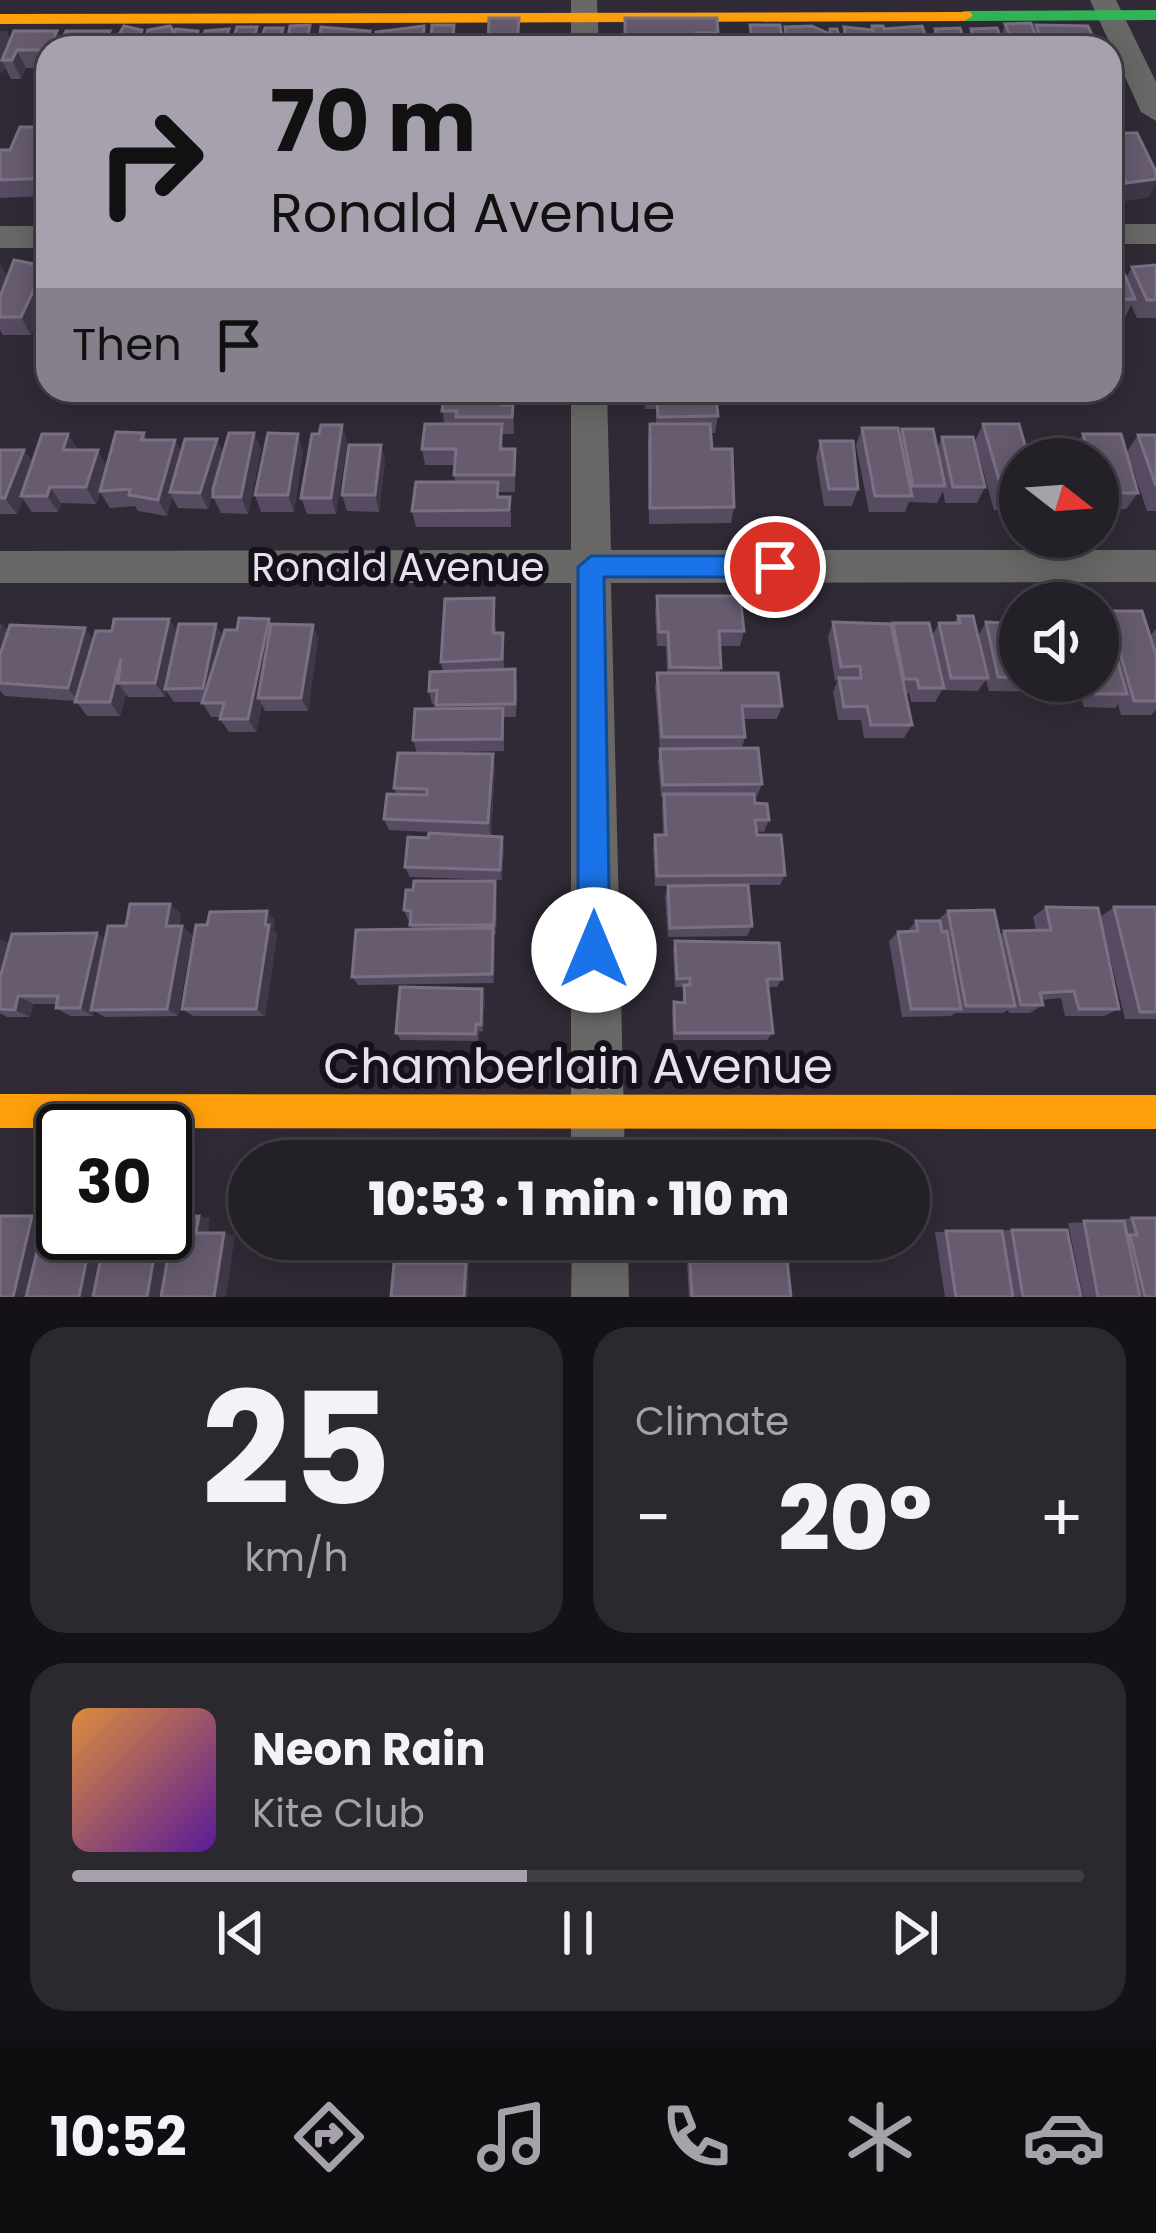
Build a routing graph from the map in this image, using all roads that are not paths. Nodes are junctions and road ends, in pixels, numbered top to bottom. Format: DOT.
graph roads {
  1 [pos="1106,7"];
  2 [pos="585,8"];
  3 [pos="1156,15"];
  4 [pos="0,19"];
  5 [pos="1120,36"];
  6 [pos="1122,41"];
  7 [pos="1156,112"];
  8 [pos="1122,234"];
  9 [pos="1156,234"];
  10 [pos="0,237"];
  11 [pos="36,237"];
  12 [pos="589,402"];
  13 [pos="1156,566"];
  14 [pos="0,567"];
  15 [pos="591,567"];
  16 [pos="0,1111"];
  17 [pos="1156,1112"];
  18 [pos="597,1136"];
  19 [pos="600,1260"];
  20 [pos="601,1297"];
  1 -- 2 [label="street"];
  1 -- 3 [label="street"];
  1 -- 5 [label="street"];
  2 -- 4 [label="street"];
  6 -- 7 [label="street"];
  8 -- 9 [label="street"];
  10 -- 11 [label="street"];
  12 -- 15 [label="street"];
  13 -- 15 [label="street, Ronald Avenue"];
  14 -- 15 [label="street, Ronald Avenue"];
  15 -- 18 [label="street"];
  16 -- 18 [label="street, Chamberlain Avenue"];
  17 -- 18 [label="street, Chamberlain Avenue"];
  19 -- 20 [label="street"];
}
